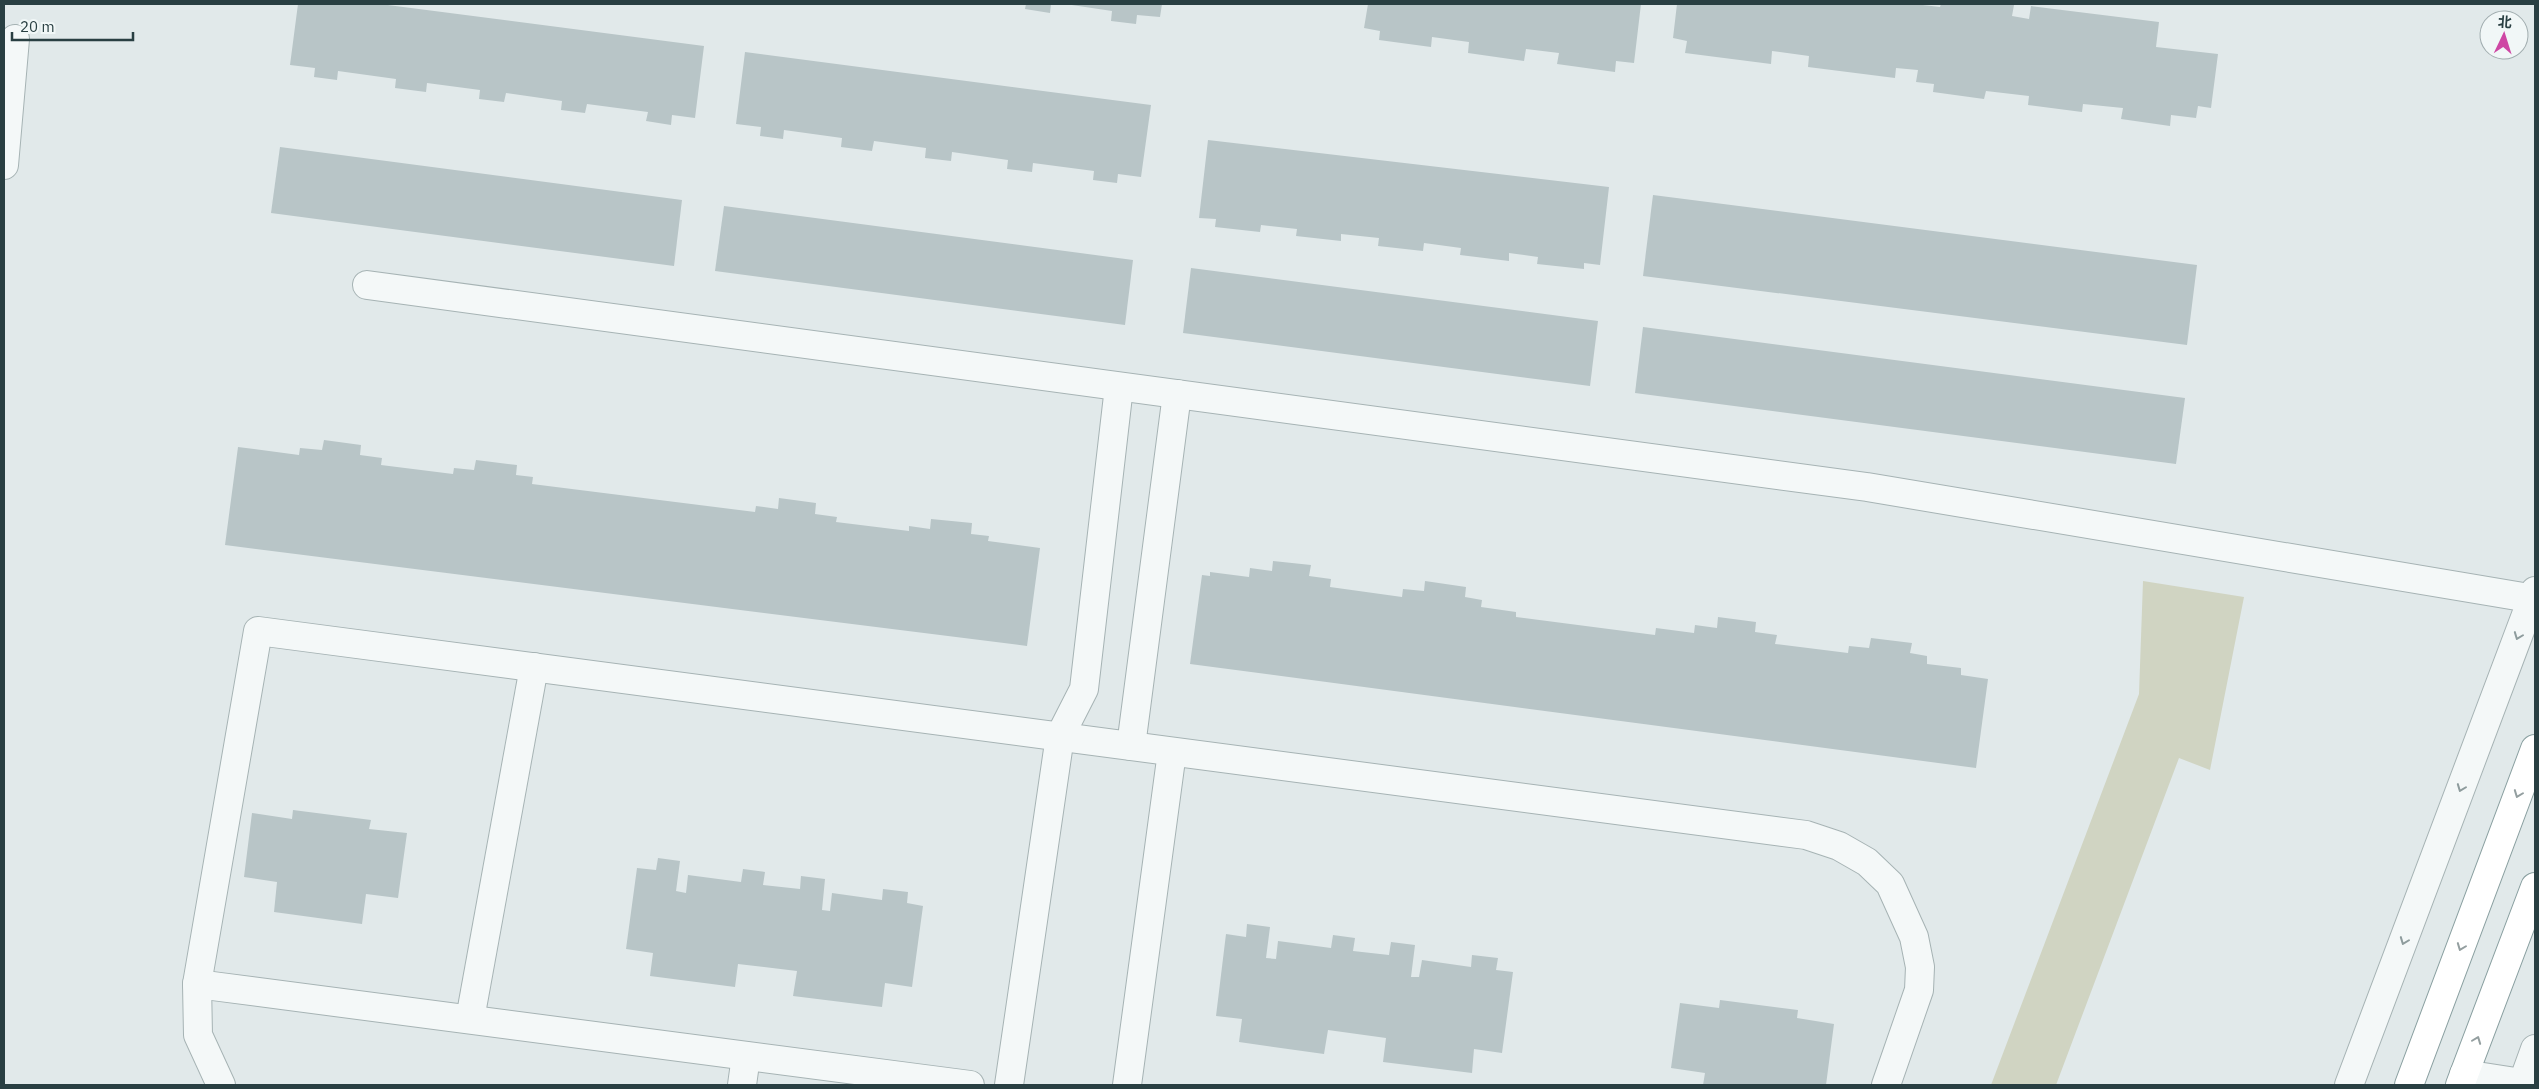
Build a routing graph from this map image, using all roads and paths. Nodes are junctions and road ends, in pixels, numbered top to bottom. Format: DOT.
graph roads {
  1 [pos="15,40"];
  2 [pos="4,165"];
  3 [pos="367,285"];
  4 [pos="1119,387"];
  5 [pos="1177,394"];
  6 [pos="2534,596"];
  7 [pos="534,667"];
  8 [pos="1060,736"];
  9 [pos="1131,746"];
  10 [pos="2535,749"];
  11 [pos="1172,752"];
  12 [pos="2535,887"];
  13 [pos="197,984"];
  14 [pos="470,1019"];
  15 [pos="2535,1049"];
  16 [pos="746,1056"];
  17 [pos="2462,1080"];
  18 [pos="2526,1084"];
  19 [pos="221,1085"];
  20 [pos="742,1085"];
  21 [pos="970,1085"];
  22 [pos="1010,1085"];
  23 [pos="1127,1085"];
  24 [pos="1886,1085"];
  25 [pos="2349,1085"];
  26 [pos="2409,1085"];
  1 -- 2 [label="street"];
  3 -- 4 [label="street"];
  4 -- 5 [label="street"];
  4 -- 8 [label="street"];
  5 -- 6 [label="street"];
  5 -- 9 [label="street"];
  6 -- 25 [label="street, one-way"];
  7 -- 8 [label="street"];
  7 -- 13 [label="street"];
  7 -- 14 [label="street"];
  8 -- 9 [label="street"];
  8 -- 22 [label="street"];
  9 -- 11 [label="street"];
  10 -- 26 [label="highway, one-way"];
  11 -- 23 [label="street"];
  11 -- 24 [label="street"];
  17 -- 12 [label="highway, one-way"];
  13 -- 14 [label="street"];
  13 -- 19 [label="street"];
  14 -- 16 [label="street"];
  15 -- 18 [label="street"];
  16 -- 20 [label="street"];
  16 -- 21 [label="street"];
  17 -- 18 [label="street"];
}
